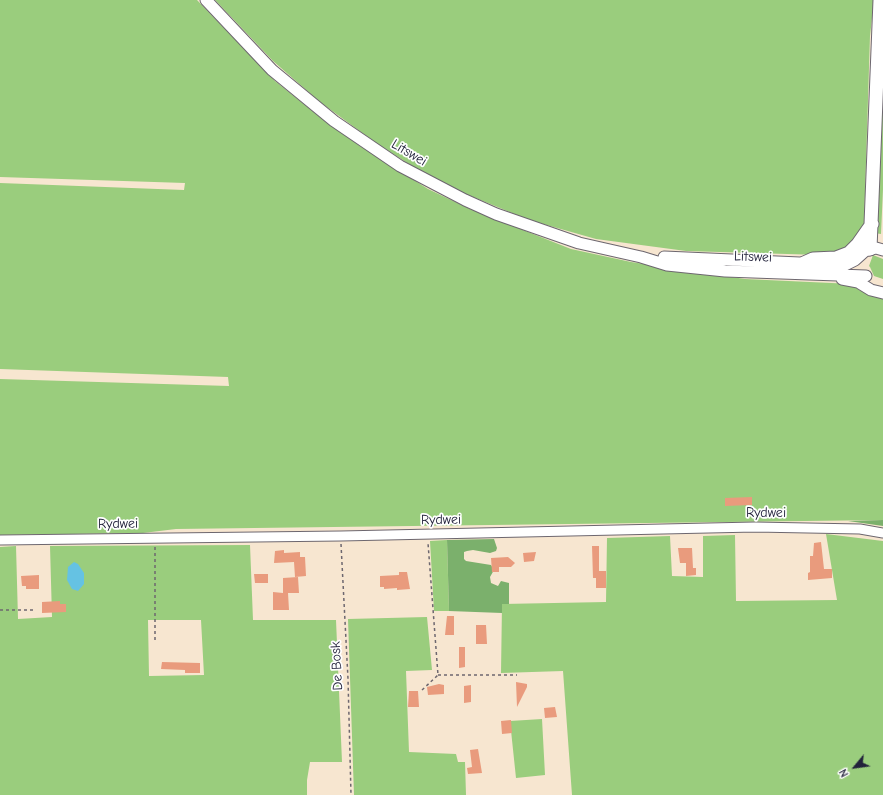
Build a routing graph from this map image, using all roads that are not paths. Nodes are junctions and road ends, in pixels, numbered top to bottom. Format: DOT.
graph roads {
  1 [pos="206,0"];
  2 [pos="880,0"];
  3 [pos="872,224"];
  4 [pos="877,250"];
  5 [pos="641,257"];
  6 [pos="804,263"];
  7 [pos="822,274"];
  8 [pos="866,276"];
  9 [pos="883,286"];
  10 [pos="883,293"];
  11 [pos="883,533"];
  12 [pos="0,540"];
  1 -- 5 [label="main road, Litswei"];
  2 -- 3 [label="highway"];
  3 -- 4 [label="highway"];
  3 -- 6 [label="highway"];
  4 -- 6 [label="main road, Litswei"];
  4 -- 8 [label="main road"];
  5 -- 6 [label="main road, Litswei"];
  5 -- 7 [label="main road, Litswei"];
  7 -- 8 [label="main road, Litswei"];
  7 -- 10 [label="main road"];
  8 -- 9 [label="main road"];
  11 -- 12 [label="street, Rydwei"];
}
